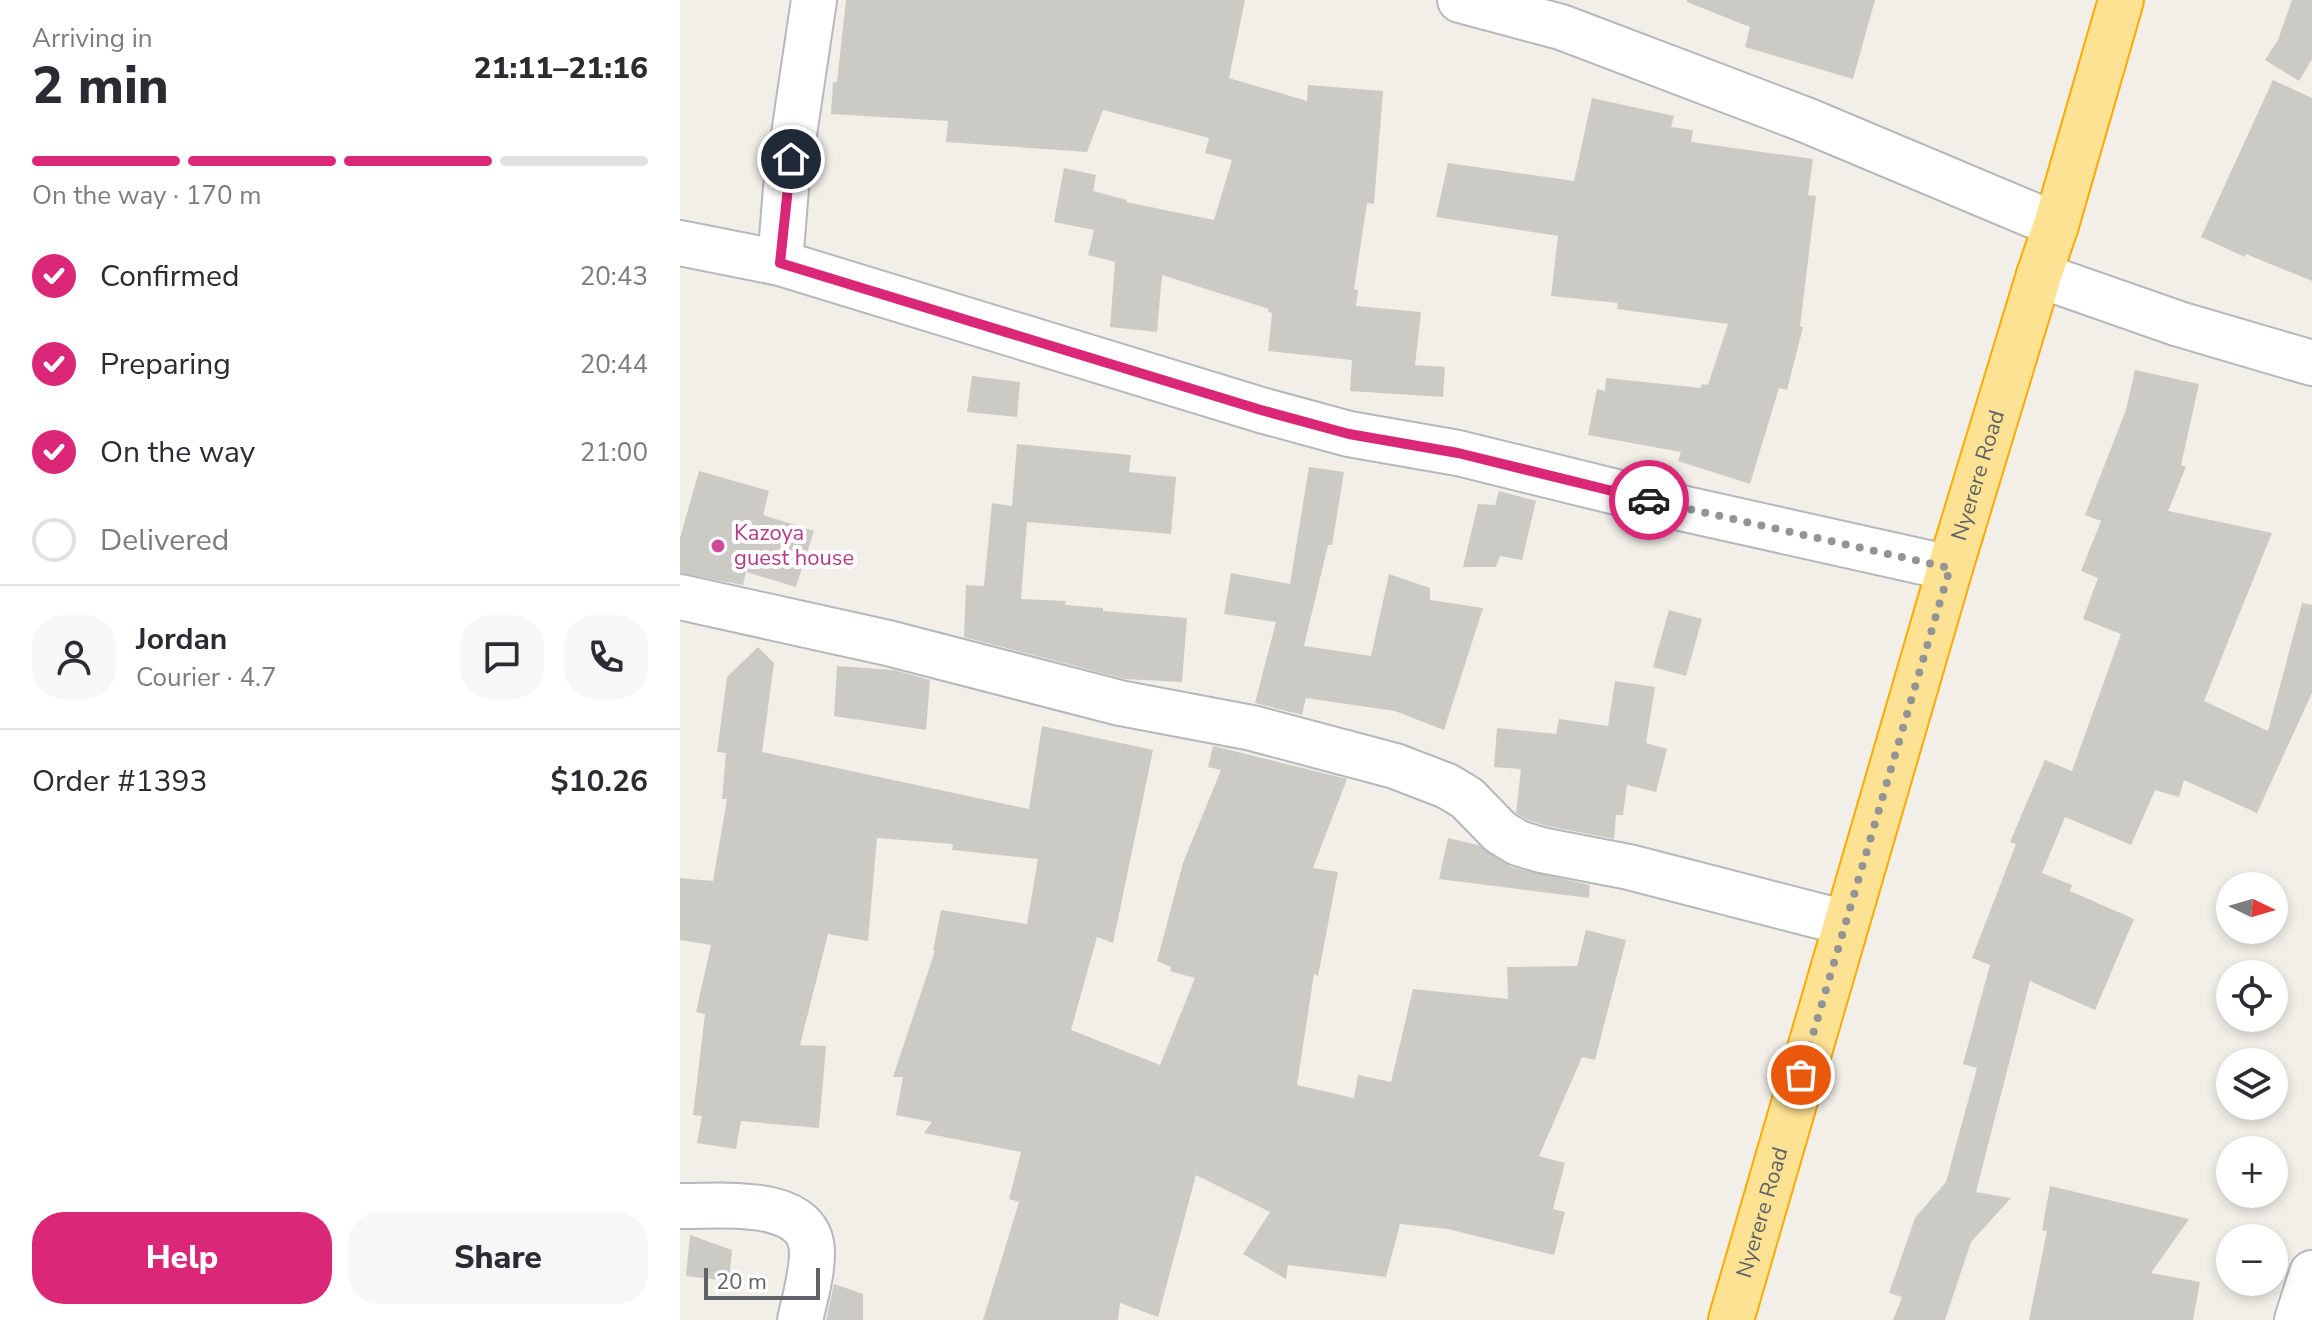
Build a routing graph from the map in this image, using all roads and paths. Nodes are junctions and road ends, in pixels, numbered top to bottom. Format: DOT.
graph roads {
  1 [pos="814,0"];
  2 [pos="1460,0"];
  3 [pos="2121,0"];
  4 [pos="1565,14"];
  5 [pos="2056,225"];
  6 [pos="680,243"];
  7 [pos="780,263"];
  8 [pos="2039,275"];
  9 [pos="2312,363"];
  10 [pos="1950,568"];
  11 [pos="680,597"];
  12 [pos="1846,923"];
  13 [pos="680,1206"];
  14 [pos="2312,1273"];
  15 [pos="800,1320"];
  16 [pos="1731,1320"];
  17 [pos="2297,1320"];
  1 -- 7 [label="street"];
  2 -- 4 [label="street"];
  3 -- 5 [label="highway, Nyerere Road"];
  4 -- 5 [label="street"];
  5 -- 8 [label="highway, Nyerere Road"];
  6 -- 7 [label="street"];
  7 -- 10 [label="street"];
  8 -- 9 [label="street"];
  8 -- 10 [label="highway, Nyerere Road"];
  10 -- 12 [label="highway, Nyerere Road"];
  11 -- 12 [label="street"];
  12 -- 16 [label="highway, Nyerere Road"];
  13 -- 15 [label="street"];
  14 -- 17 [label="street"];
}
